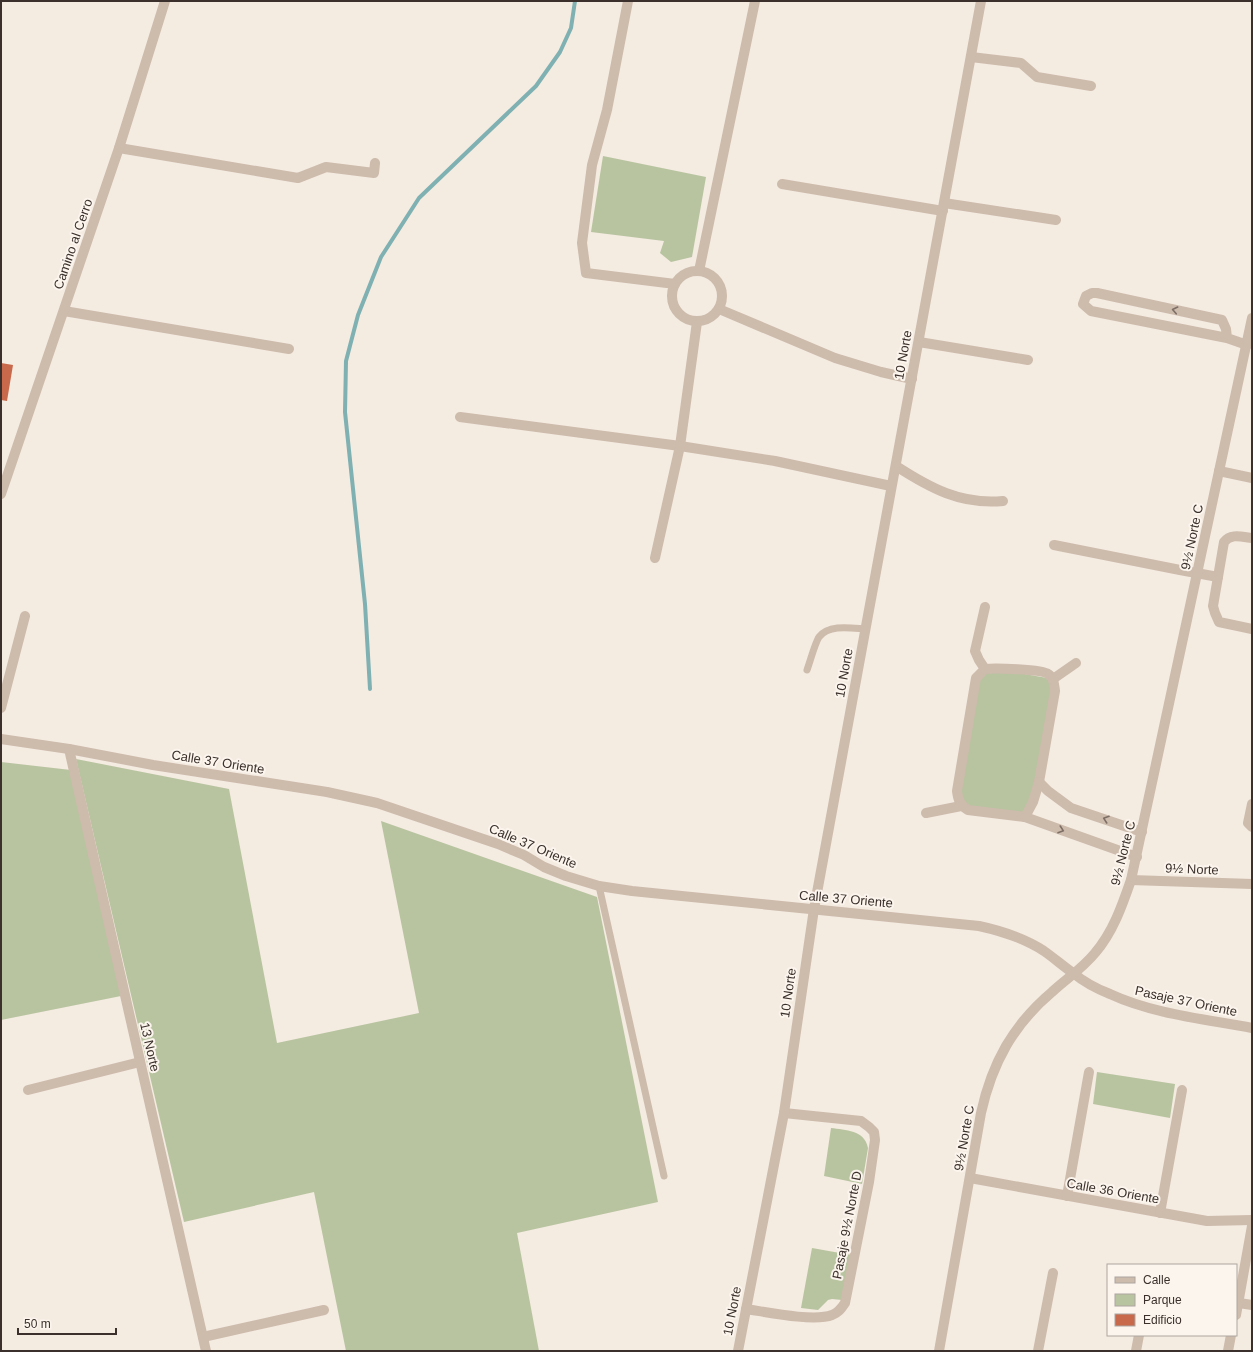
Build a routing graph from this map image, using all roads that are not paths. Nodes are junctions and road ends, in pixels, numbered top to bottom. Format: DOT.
graph roads {
  1 [pos="166,1"];
  2 [pos="628,1"];
  3 [pos="755,1"];
  4 [pos="982,1"];
  5 [pos="971,57"];
  6 [pos="1091,86"];
  7 [pos="119,148"];
  8 [pos="375,163"];
  9 [pos="782,184"];
  10 [pos="944,207"];
  11 [pos="1056,220"];
  12 [pos="699,271"];
  13 [pos="675,284"];
  14 [pos="1123,299"];
  15 [pos="1157,306"];
  16 [pos="719,309"];
  17 [pos="64,311"];
  18 [pos="1191,313"];
  19 [pos="1120,317"];
  20 [pos="1252,318"];
  21 [pos="697,322"];
  22 [pos="1153,323"];
  23 [pos="1188,331"];
  24 [pos="1227,338"];
  25 [pos="919,342"];
  26 [pos="1247,344"];
  27 [pos="289,349"];
  28 [pos="1028,360"];
  29 [pos="912,379"];
  30 [pos="460,417"];
  31 [pos="680,446"];
  32 [pos="896,466"];
  33 [pos="1219,471"];
  34 [pos="1252,478"];
  35 [pos="891,486"];
  36 [pos="1,494"];
  37 [pos="1003,501"];
  38 [pos="1252,538"];
  39 [pos="1054,544"];
  40 [pos="655,558"];
  41 [pos="1198,573"];
  42 [pos="1218,577"];
  43 [pos="985,607"];
  44 [pos="25,616"];
  45 [pos="865,629"];
  46 [pos="1252,629"];
  47 [pos="1076,663"];
  48 [pos="985,669"];
  49 [pos="807,670"];
  50 [pos="1053,679"];
  51 [pos="1,708"];
  52 [pos="1,739"];
  53 [pos="69,749"];
  54 [pos="1039,782"];
  55 [pos="1252,804"];
  56 [pos="961,806"];
  57 [pos="926,812"];
  58 [pos="1025,817"];
  59 [pos="1252,827"];
  60 [pos="1142,832"];
  61 [pos="1137,857"];
  62 [pos="1131,880"];
  63 [pos="1252,884"];
  64 [pos="599,886"];
  65 [pos="814,909"];
  66 [pos="1074,974"];
  67 [pos="1252,1028"];
  68 [pos="140,1062"];
  69 [pos="1088,1072"];
  70 [pos="28,1090"];
  71 [pos="1182,1090"];
  72 [pos="784,1113"];
  73 [pos="664,1176"];
  74 [pos="970,1178"];
  75 [pos="1067,1196"];
  76 [pos="1160,1213"];
  77 [pos="1252,1220"];
  78 [pos="1252,1226"];
  79 [pos="1053,1273"];
  80 [pos="1239,1303"];
  81 [pos="1252,1304"];
  82 [pos="746,1309"];
  83 [pos="324,1310"];
  84 [pos="1237,1311"];
  85 [pos="1139,1336"];
  86 [pos="1231,1336"];
  87 [pos="203,1337"];
  88 [pos="206,1351"];
  89 [pos="738,1351"];
  90 [pos="939,1351"];
  91 [pos="1038,1351"];
  92 [pos="1136,1351"];
  93 [pos="1228,1351"];
  1 -- 7 [label="street, Camino al Cerro"];
  2 -- 13 [label="street"];
  3 -- 12 [label="street"];
  4 -- 5 [label="street, 10 Norte"];
  5 -- 6 [label="street"];
  5 -- 10 [label="street, 10 Norte"];
  7 -- 8 [label="street"];
  7 -- 17 [label="street, Camino al Cerro"];
  9 -- 10 [label="street"];
  10 -- 11 [label="street"];
  10 -- 25 [label="street, 10 Norte"];
  12 -- 13 [label="street"];
  12 -- 16 [label="street"];
  13 -- 21 [label="street"];
  14 -- 15 [label="street"];
  14 -- 19 [label="street"];
  14 -- 19 [label="street"];
  18 -- 15 [label="street, one-way"];
  15 -- 22 [label="street"];
  16 -- 21 [label="street"];
  16 -- 29 [label="street"];
  17 -- 27 [label="street"];
  17 -- 36 [label="street, Camino al Cerro"];
  18 -- 23 [label="street"];
  18 -- 24 [label="street"];
  19 -- 22 [label="street"];
  20 -- 26 [label="street, 9½ Norte C"];
  21 -- 31 [label="street"];
  22 -- 23 [label="street"];
  23 -- 24 [label="street"];
  24 -- 26 [label="street"];
  25 -- 28 [label="street"];
  25 -- 29 [label="street, 10 Norte"];
  26 -- 33 [label="street, 9½ Norte C"];
  29 -- 32 [label="street, 10 Norte"];
  30 -- 31 [label="street"];
  31 -- 35 [label="street"];
  31 -- 40 [label="street"];
  32 -- 35 [label="street, 10 Norte"];
  32 -- 37 [label="street"];
  33 -- 34 [label="street"];
  33 -- 41 [label="street, 9½ Norte C"];
  35 -- 45 [label="street, 10 Norte"];
  38 -- 42 [label="street"];
  39 -- 41 [label="street"];
  41 -- 42 [label="street"];
  41 -- 60 [label="street, 9½ Norte C"];
  42 -- 46 [label="street"];
  43 -- 48 [label="street"];
  44 -- 51 [label="street"];
  45 -- 49 [label="lane"];
  45 -- 65 [label="street, 10 Norte"];
  47 -- 50 [label="street"];
  48 -- 50 [label="street"];
  48 -- 56 [label="street"];
  50 -- 54 [label="street"];
  52 -- 53 [label="street, Calle 37 Oriente"];
  53 -- 64 [label="street, Calle 37 Oriente"];
  53 -- 68 [label="street, 13 Norte"];
  54 -- 58 [label="street"];
  60 -- 54 [label="street, one-way"];
  55 -- 59 [label="street"];
  56 -- 57 [label="street"];
  56 -- 58 [label="street"];
  58 -- 61 [label="street, one-way"];
  60 -- 61 [label="street, 9½ Norte C"];
  61 -- 62 [label="street, 9½ Norte C"];
  62 -- 63 [label="street, 9½ Norte"];
  62 -- 66 [label="street, 9½ Norte C"];
  64 -- 65 [label="street, Calle 37 Oriente"];
  64 -- 73 [label="lane"];
  65 -- 66 [label="street, Calle 37 Oriente"];
  65 -- 72 [label="street, 10 Norte"];
  66 -- 67 [label="street, Pasaje 37 Oriente"];
  66 -- 74 [label="street, 9½ Norte C"];
  68 -- 70 [label="street"];
  68 -- 87 [label="street, 13 Norte"];
  69 -- 75 [label="street"];
  71 -- 76 [label="street"];
  72 -- 82 [label="street, 10 Norte"];
  72 -- 82 [label="street, Pasaje 9½ Norte D"];
  74 -- 75 [label="street, Calle 36 Oriente"];
  74 -- 90 [label="street, 9½ Norte C"];
  75 -- 76 [label="street, Calle 36 Oriente"];
  76 -- 77 [label="street, Calle 36 Oriente"];
  78 -- 80 [label="street"];
  79 -- 91 [label="street"];
  80 -- 81 [label="street"];
  80 -- 84 [label="street"];
  82 -- 89 [label="street, 10 Norte"];
  83 -- 87 [label="street"];
  85 -- 92 [label="street"];
  86 -- 93 [label="street"];
  87 -- 88 [label="street, 13 Norte"];
}
